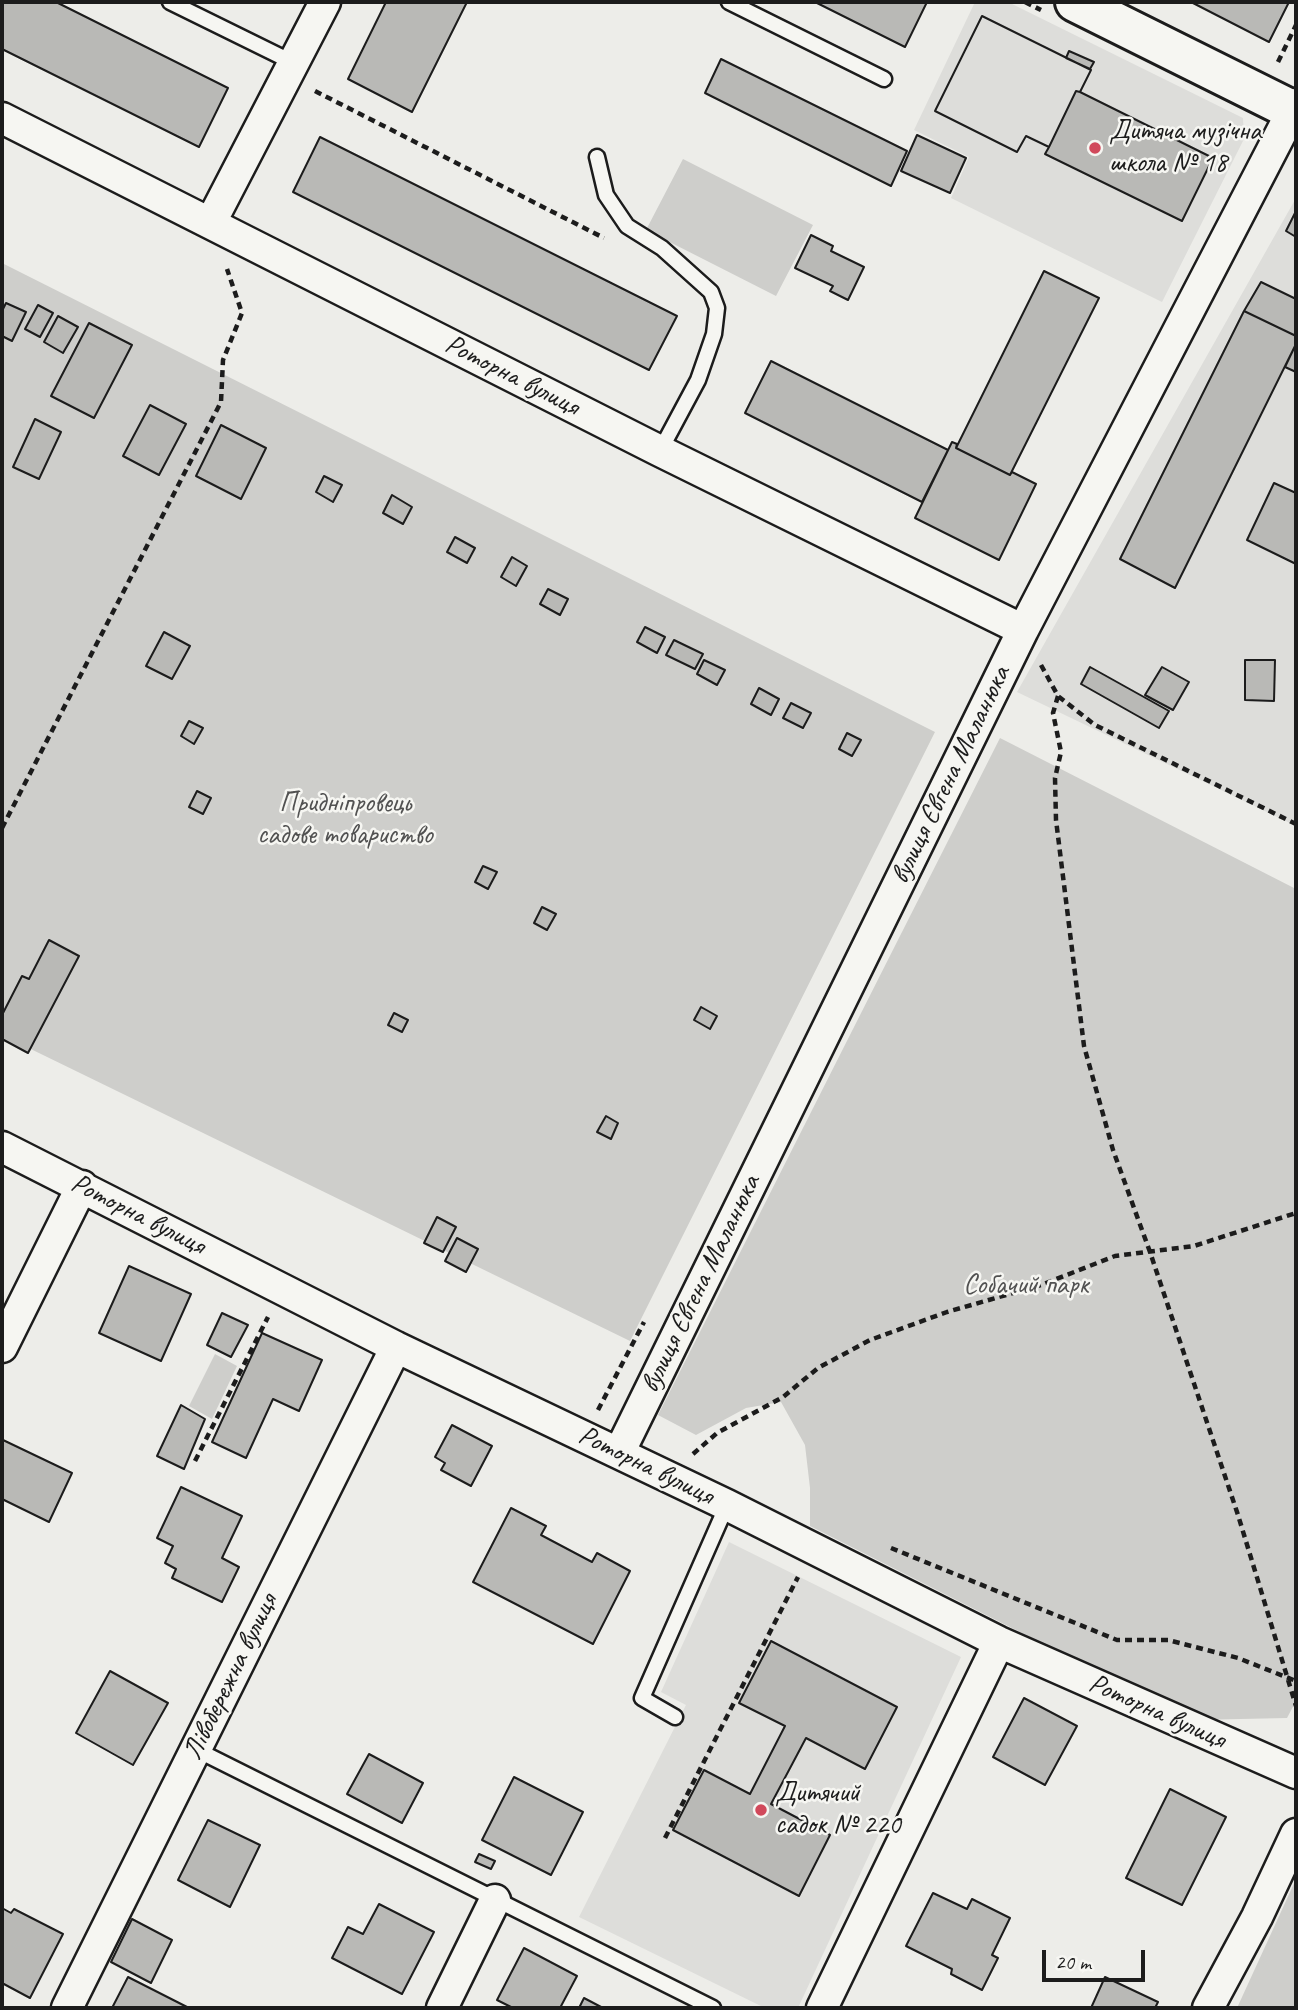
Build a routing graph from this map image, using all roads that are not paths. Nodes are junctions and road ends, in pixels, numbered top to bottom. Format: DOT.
graph roads {
  1 [pos="170,2"];
  2 [pos="325,2"];
  3 [pos="729,2"];
  4 [pos="1075,2"];
  5 [pos="290,70"];
  6 [pos="884,79"];
  7 [pos="1295,109"];
  8 [pos="2,118"];
  9 [pos="597,157"];
  10 [pos="211,222"];
  11 [pos="660,451"];
  12 [pos="1023,630"];
  13 [pos="2,1147"];
  14 [pos="82,1186"];
  15 [pos="396,1347"];
  16 [pos="2,1348"];
  17 [pos="619,1453"];
  18 [pos="727,1505"];
  19 [pos="999,1643"];
  20 [pos="675,1717"];
  21 [pos="195,1749"];
  22 [pos="1296,1773"];
  23 [pos="1296,1834"];
  24 [pos="495,1900"];
  25 [pos="67,2008"];
  26 [pos="442,2008"];
  27 [pos="713,2008"];
  28 [pos="822,2008"];
  29 [pos="1208,2008"];
  1 -- 5 [label="lane"];
  2 -- 5 [label="street"];
  3 -- 6 [label="lane"];
  4 -- 7 [label="street"];
  5 -- 10 [label="street"];
  7 -- 12 [label="street, вулиця Євгена Маланюка"];
  8 -- 10 [label="street, Роторна вулиця"];
  9 -- 11 [label="lane"];
  10 -- 11 [label="street, Роторна вулиця"];
  11 -- 12 [label="street, Роторна вулиця"];
  12 -- 17 [label="street, вулиця Євгена Маланюка"];
  13 -- 14 [label="street, Роторна вулиця"];
  14 -- 15 [label="street, Роторна вулиця"];
  14 -- 16 [label="street"];
  15 -- 17 [label="street, Роторна вулиця"];
  15 -- 21 [label="street, Лівобережна вулиця"];
  17 -- 18 [label="street, Роторна вулиця"];
  18 -- 19 [label="street, Роторна вулиця"];
  18 -- 20 [label="lane"];
  19 -- 22 [label="street, Роторна вулиця"];
  19 -- 28 [label="street"];
  21 -- 24 [label="lane"];
  21 -- 25 [label="street, Лівобережна вулиця"];
  23 -- 29 [label="street"];
  24 -- 26 [label="street"];
  24 -- 27 [label="lane"];
}
